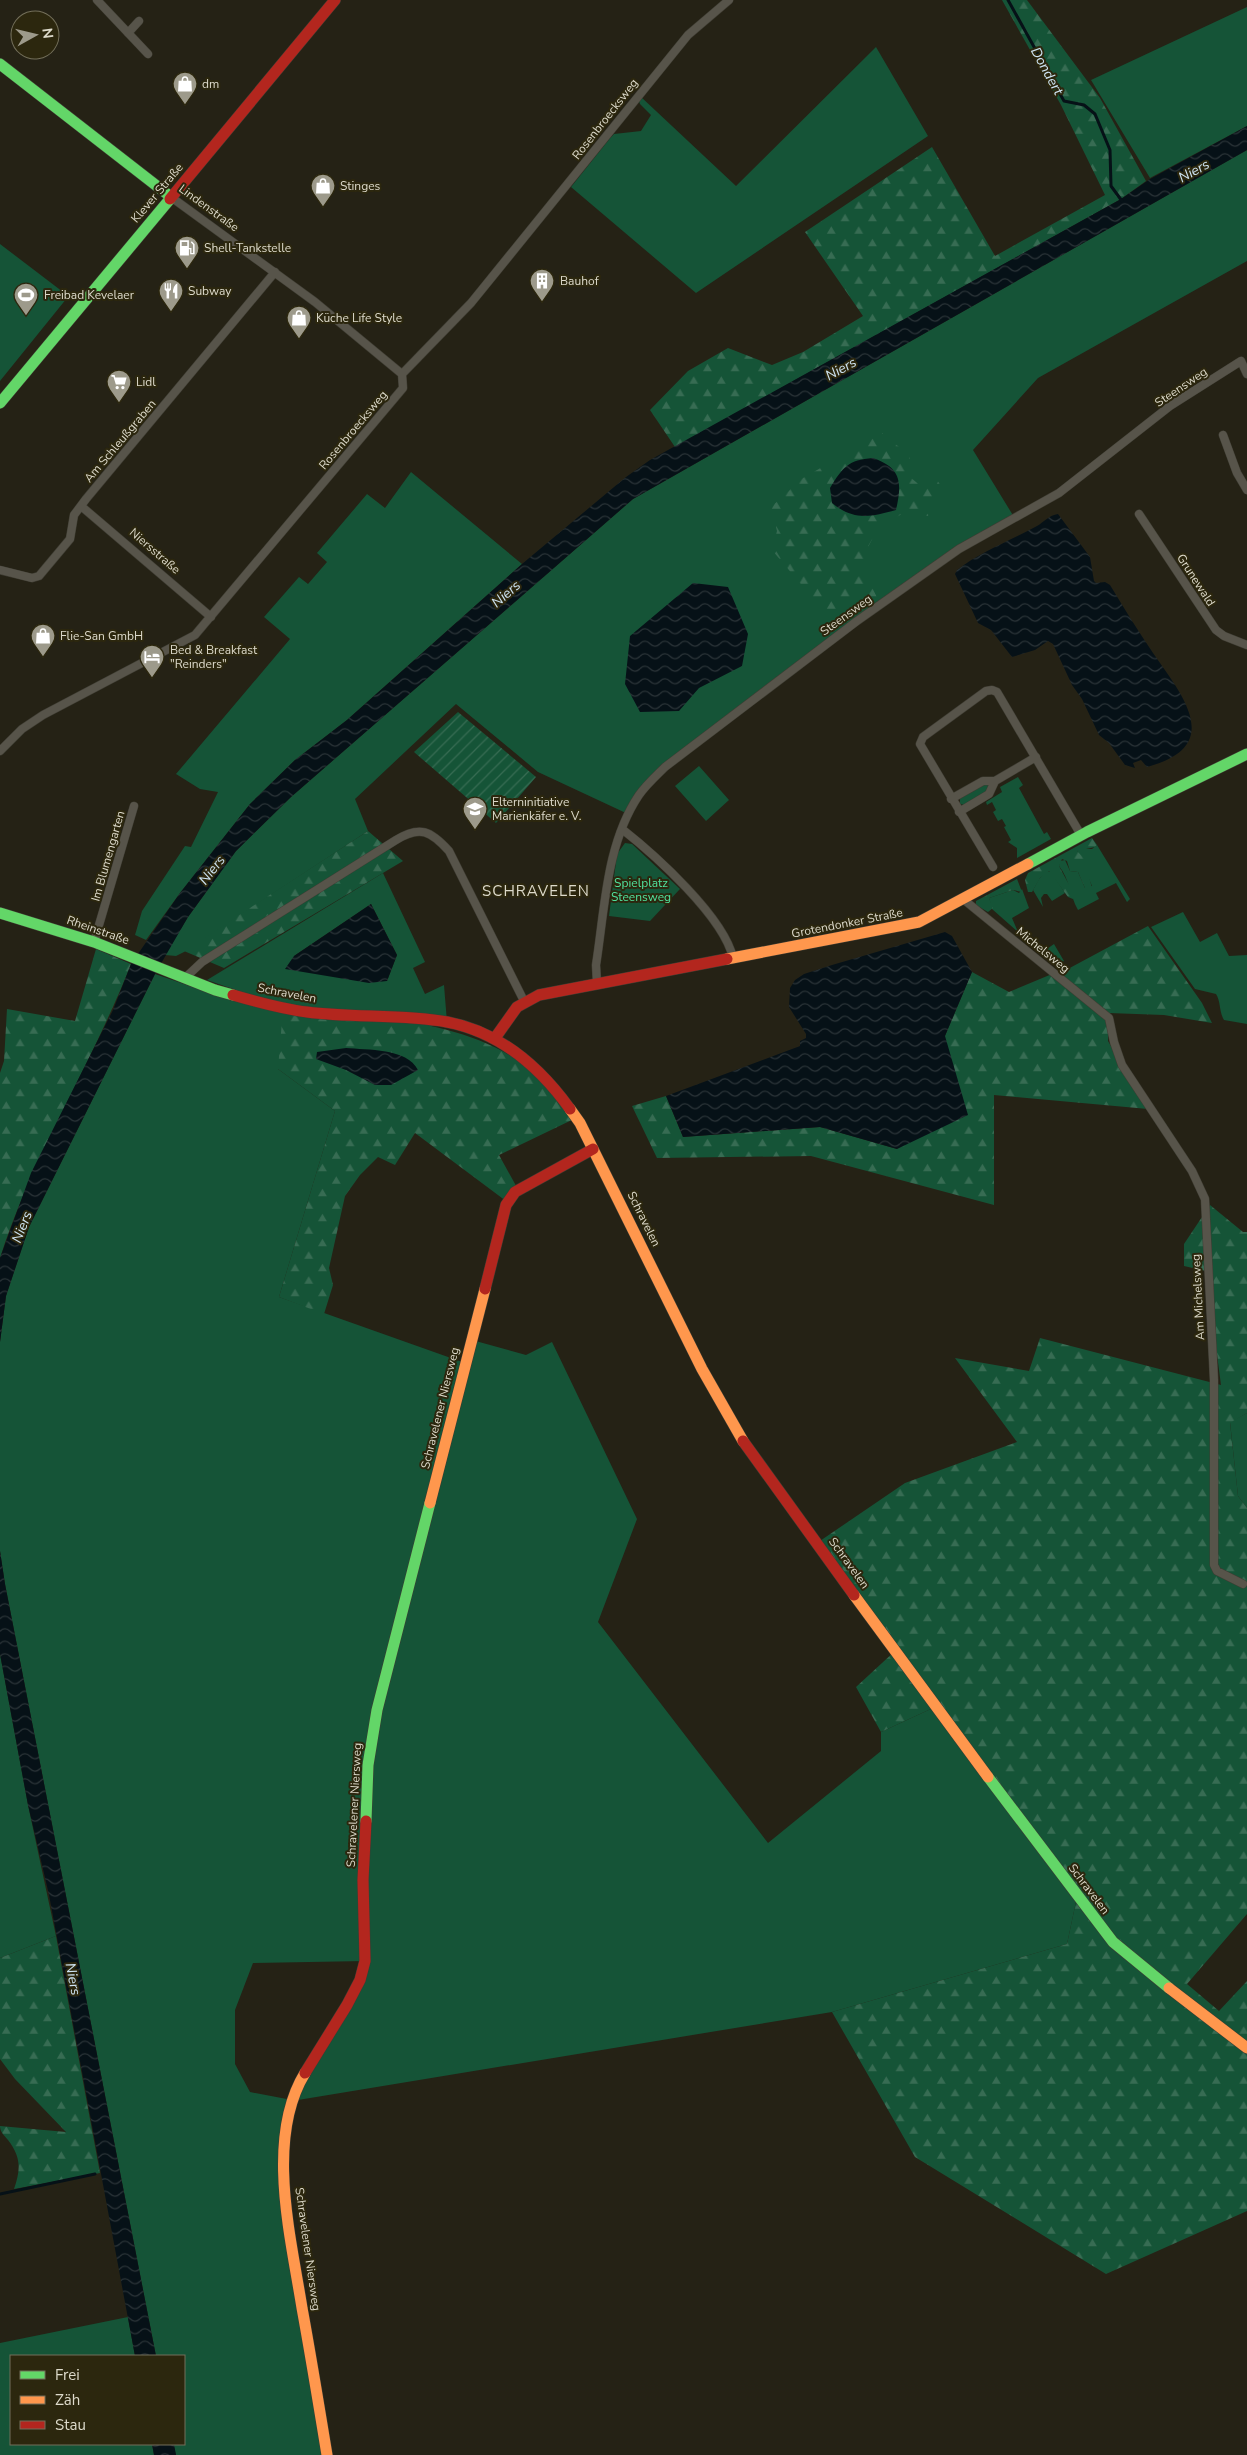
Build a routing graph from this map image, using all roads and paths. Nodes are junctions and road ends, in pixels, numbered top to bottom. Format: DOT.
graph roads {
  1 [pos="97,0"];
  2 [pos="336,0"];
  3 [pos="729,0"];
  4 [pos="139,22"];
  5 [pos="128,33"];
  6 [pos="148,54"];
  7 [pos="0,64"];
  8 [pos="171,197"];
  9 [pos="274,272"];
  10 [pos="402,374"];
  11 [pos="1247,374"];
  12 [pos="0,403"];
  13 [pos="1223,435"];
  14 [pos="1247,490"];
  15 [pos="81,506"];
  16 [pos="1139,514"];
  17 [pos="0,570"];
  18 [pos="211,617"];
  19 [pos="1247,645"];
  20 [pos="0,751"];
  21 [pos="1247,754"];
  22 [pos="1036,758"];
  23 [pos="996,781"];
  24 [pos="951,799"];
  25 [pos="134,806"];
  26 [pos="959,812"];
  27 [pos="622,829"];
  28 [pos="1081,835"];
  29 [pos="993,867"];
  30 [pos="962,899"];
  31 [pos="0,913"];
  32 [pos="94,942"];
  33 [pos="733,958"];
  34 [pos="185,978"];
  35 [pos="597,983"];
  36 [pos="524,1001"];
  37 [pos="1109,1018"];
  38 [pos="495,1038"];
  39 [pos="593,1149"];
  40 [pos="1243,1584"];
  41 [pos="1247,2048"];
  42 [pos="326,2451"];
  1 -- 5 [label="street"];
  2 -- 8 [label="main road, Klever Straße"];
  3 -- 10 [label="street, Rosenbroecksweg"];
  4 -- 5 [label="street"];
  5 -- 6 [label="street"];
  7 -- 8 [label="main road, Lindenstraße"];
  8 -- 9 [label="street, Lindenstraße"];
  8 -- 12 [label="main road, Klever Straße"];
  9 -- 10 [label="street, Lindenstraße"];
  9 -- 15 [label="street, Am Schleußgraben"];
  10 -- 18 [label="street, Rosenbroecksweg"];
  11 -- 27 [label="street, Steensweg"];
  13 -- 14 [label="street"];
  15 -- 17 [label="street, Am Schleußgraben"];
  15 -- 18 [label="street, Niersstraße"];
  16 -- 19 [label="street, Grunewald"];
  18 -- 20 [label="street, Rosenbroecksweg"];
  21 -- 28 [label="main road, Grotendonker Straße"];
  22 -- 23 [label="street"];
  22 -- 24 [label="street"];
  22 -- 28 [label="street"];
  23 -- 24 [label="street"];
  23 -- 26 [label="street"];
  24 -- 26 [label="street"];
  25 -- 32 [label="street, Im Blumengarten"];
  26 -- 29 [label="street"];
  27 -- 33 [label="street"];
  27 -- 35 [label="street, Steensweg"];
  28 -- 30 [label="main road, Grotendonker Straße"];
  30 -- 33 [label="main road, Grotendonker Straße"];
  30 -- 37 [label="street, Michelsweg"];
  31 -- 32 [label="main road, Rheinstraße"];
  32 -- 34 [label="main road, Rheinstraße"];
  33 -- 35 [label="main road, Grotendonker Straße"];
  34 -- 36 [label="street"];
  34 -- 38 [label="main road, Schravelen"];
  35 -- 36 [label="main road, Grotendonker Straße"];
  36 -- 38 [label="main road, Grotendonker Straße"];
  37 -- 40 [label="street, Am Michelsweg"];
  38 -- 39 [label="main road, Schravelen"];
  39 -- 41 [label="main road, Schravelen"];
  39 -- 42 [label="main road, Schravelener Niersweg"];
}
